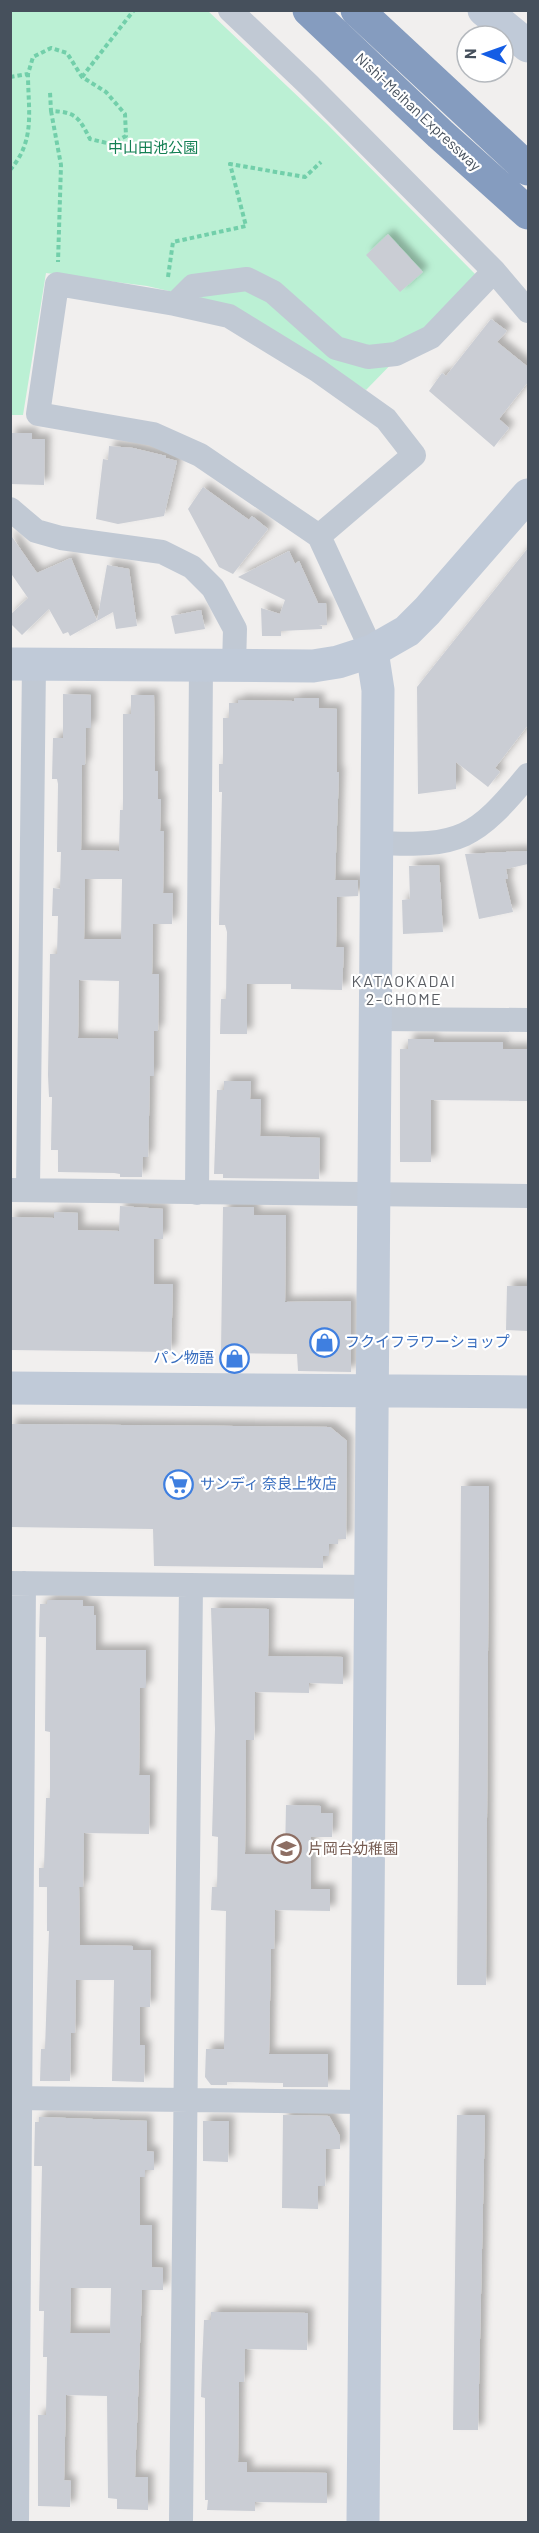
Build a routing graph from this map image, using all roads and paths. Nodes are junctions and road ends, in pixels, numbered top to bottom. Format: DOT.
graph roads {
  1 [pos="134,10"];
  2 [pos="230,10"];
  3 [pos="309,10"];
  4 [pos="357,10"];
  5 [pos="484,10"];
  6 [pos="528,46"];
  7 [pos="47,50"];
  8 [pos="47,58"];
  9 [pos="28,74"];
  10 [pos="10,77"];
  11 [pos="82,77"];
  12 [pos="50,92"];
  13 [pos="51,111"];
  14 [pos="321,162"];
  15 [pos="528,169"];
  16 [pos="10,170"];
  17 [pos="528,213"];
  18 [pos="58,270"];
  19 [pos="494,271"];
  20 [pos="169,303"];
  21 [pos="528,311"];
  22 [pos="528,495"];
  23 [pos="10,509"];
  24 [pos="319,536"];
  25 [pos="372,651"];
  26 [pos="22,664"];
  27 [pos="201,666"];
  28 [pos="234,666"];
  29 [pos="528,775"];
  30 [pos="377,843"];
  31 [pos="376,1019"];
  32 [pos="528,1020"];
  33 [pos="19,1190"];
  34 [pos="197,1193"];
  35 [pos="375,1195"];
  36 [pos="528,1196"];
  37 [pos="10,1388"];
  38 [pos="373,1390"];
  39 [pos="528,1392"];
  40 [pos="17,1583"];
  41 [pos="191,1585"];
  42 [pos="371,1587"];
  43 [pos="15,2098"];
  44 [pos="187,2100"];
  45 [pos="366,2102"];
  46 [pos="17,2523"];
  47 [pos="181,2523"];
  48 [pos="363,2523"];
  1 -- 11 [label="path"];
  2 -- 19 [label="street"];
  3 -- 17 [label="highway, Nishi-Meihan Expressway"];
  4 -- 15 [label="highway"];
  5 -- 6 [label="street"];
  7 -- 8 [label="path"];
  7 -- 9 [label="path"];
  7 -- 11 [label="path"];
  9 -- 10 [label="path"];
  9 -- 16 [label="path"];
  11 -- 13 [label="path"];
  12 -- 13 [label="path"];
  13 -- 18 [label="path"];
  14 -- 20 [label="path"];
  19 -- 20 [label="street"];
  19 -- 21 [label="street"];
  20 -- 24 [label="street"];
  20 -- 24 [label="street"];
  22 -- 25 [label="street"];
  23 -- 28 [label="street"];
  24 -- 25 [label="street"];
  25 -- 28 [label="street"];
  25 -- 30 [label="street"];
  26 -- 27 [label="street"];
  26 -- 33 [label="street"];
  27 -- 28 [label="street"];
  27 -- 34 [label="street"];
  29 -- 30 [label="street"];
  30 -- 31 [label="street"];
  31 -- 32 [label="street"];
  31 -- 35 [label="street"];
  33 -- 34 [label="street"];
  34 -- 35 [label="street"];
  35 -- 36 [label="street"];
  35 -- 38 [label="street"];
  37 -- 38 [label="street"];
  38 -- 39 [label="street"];
  38 -- 42 [label="street"];
  40 -- 41 [label="street"];
  40 -- 43 [label="street"];
  41 -- 42 [label="street"];
  41 -- 44 [label="street"];
  42 -- 45 [label="street"];
  43 -- 44 [label="street"];
  43 -- 46 [label="street"];
  44 -- 45 [label="street"];
  44 -- 47 [label="street"];
  45 -- 48 [label="street"];
}
